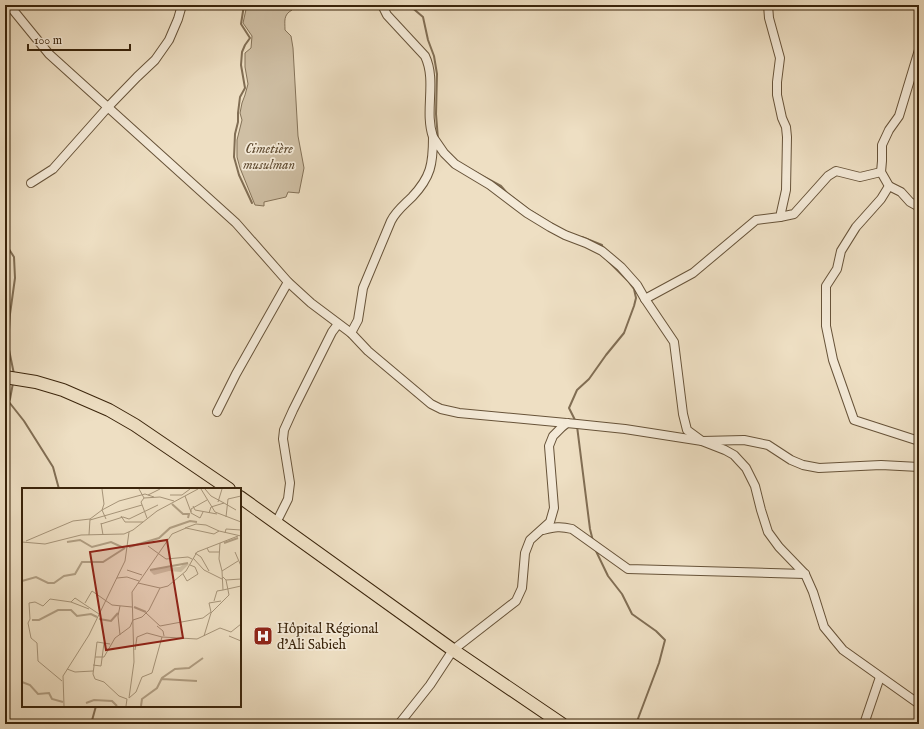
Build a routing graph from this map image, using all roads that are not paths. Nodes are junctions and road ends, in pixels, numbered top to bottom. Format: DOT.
graph roads {
  1 [pos="9,5"];
  2 [pos="182,5"];
  3 [pos="382,5"];
  4 [pos="768,5"];
  5 [pos="919,50"];
  6 [pos="108,107"];
  7 [pos="434,137"];
  8 [pos="880,172"];
  9 [pos="31,183"];
  10 [pos="889,186"];
  11 [pos="919,207"];
  12 [pos="780,217"];
  13 [pos="288,282"];
  14 [pos="645,299"];
  15 [pos="338,324"];
  16 [pos="351,333"];
  17 [pos="5,376"];
  18 [pos="217,412"];
  19 [pos="567,423"];
  20 [pos="702,441"];
  21 [pos="919,441"];
  22 [pos="919,467"];
  23 [pos="228,488"];
  24 [pos="241,498"];
  25 [pos="276,523"];
  26 [pos="541,531"];
  27 [pos="804,574"];
  28 [pos="453,650"];
  29 [pos="880,677"];
  30 [pos="919,704"];
  31 [pos="399,724"];
  32 [pos="562,724"];
  33 [pos="864,724"];
  1 -- 6 [label="street"];
  2 -- 6 [label="street"];
  3 -- 7 [label="street"];
  4 -- 12 [label="street"];
  5 -- 8 [label="street"];
  6 -- 9 [label="street"];
  6 -- 13 [label="street"];
  7 -- 14 [label="street"];
  7 -- 16 [label="street"];
  8 -- 10 [label="street"];
  8 -- 12 [label="street"];
  10 -- 11 [label="street"];
  10 -- 21 [label="street"];
  12 -- 14 [label="street"];
  13 -- 15 [label="street"];
  13 -- 18 [label="street"];
  14 -- 20 [label="street"];
  15 -- 16 [label="street"];
  15 -- 25 [label="street"];
  16 -- 19 [label="street"];
  17 -- 23 [label="main road"];
  19 -- 20 [label="street"];
  19 -- 26 [label="street"];
  20 -- 22 [label="street"];
  20 -- 27 [label="street"];
  24 -- 25 [label="main road"];
  25 -- 28 [label="main road"];
  26 -- 27 [label="street"];
  26 -- 28 [label="street"];
  27 -- 29 [label="street"];
  28 -- 31 [label="street"];
  28 -- 32 [label="main road"];
  29 -- 30 [label="street"];
  29 -- 33 [label="street"];
}
